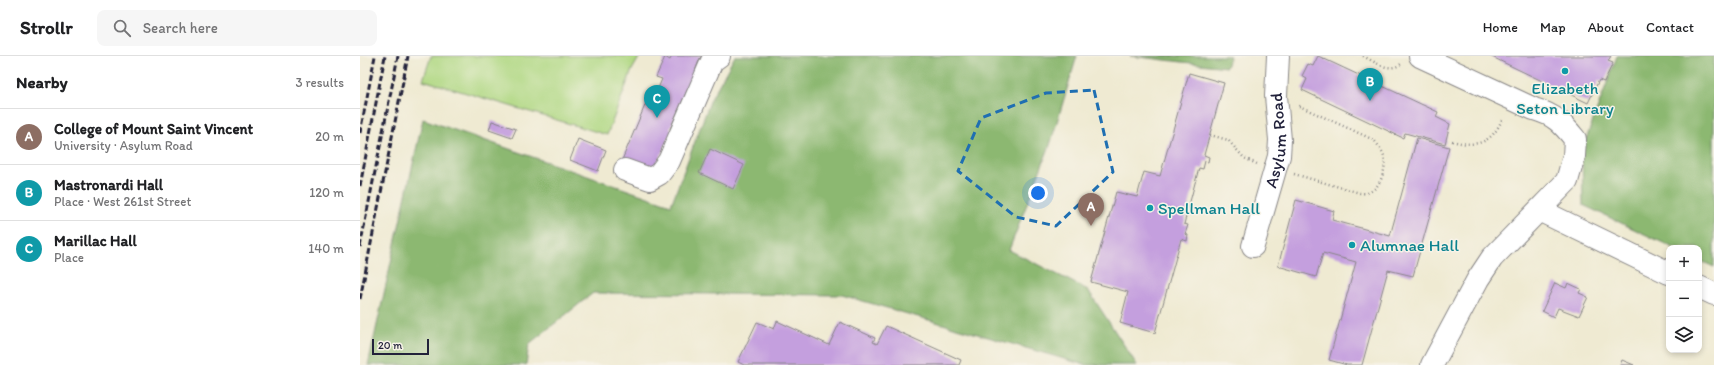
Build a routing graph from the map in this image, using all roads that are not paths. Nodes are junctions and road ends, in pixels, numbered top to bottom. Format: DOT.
graph roads {
  1 [pos="719,56"];
  2 [pos="1278,56"];
  3 [pos="1411,58"];
  4 [pos="625,170"];
  5 [pos="1539,210"];
  6 [pos="1253,246"];
  7 [pos="1666,272"];
  8 [pos="1702,288"];
  9 [pos="1714,294"];
  10 [pos="1432,365"];
  1 -- 4 [label="street"];
  2 -- 6 [label="street, Asylum Road"];
  3 -- 5 [label="street"];
  5 -- 7 [label="street"];
  5 -- 10 [label="street"];
  8 -- 9 [label="street"];
}
